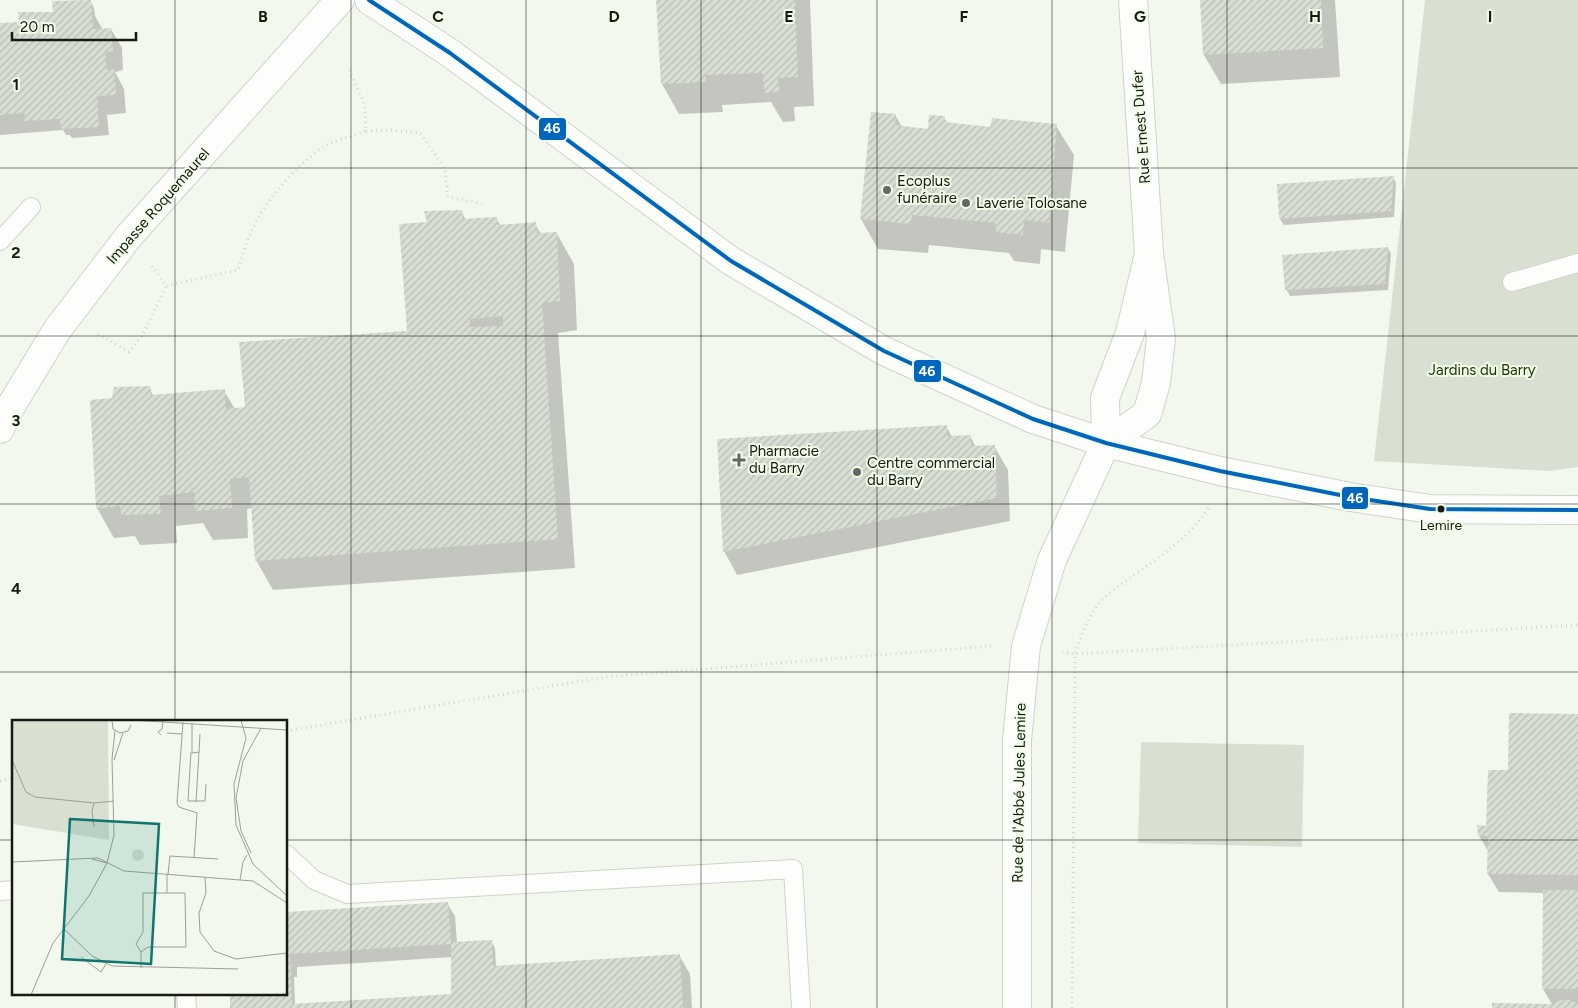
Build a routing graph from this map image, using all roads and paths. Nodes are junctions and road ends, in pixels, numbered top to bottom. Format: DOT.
graph roads {
  1 [pos="340,0"];
  2 [pos="368,0"];
  3 [pos="1133,0"];
  4 [pos="349,69"];
  5 [pos="366,131"];
  6 [pos="484,204"];
  7 [pos="31,207"];
  8 [pos="129,236"];
  9 [pos="0,241"];
  10 [pos="1149,254"];
  11 [pos="1578,263"];
  12 [pos="1512,282"];
  13 [pos="166,286"];
  14 [pos="71,312"];
  15 [pos="0,429"];
  16 [pos="1106,443"];
  17 [pos="1213,501"];
  18 [pos="1578,510"];
  19 [pos="1578,626"];
  20 [pos="996,646"];
  21 [pos="1075,654"];
  22 [pos="288,731"];
  23 [pos="288,856"];
  24 [pos="801,1008"];
  25 [pos="1017,1008"];
  26 [pos="1072,1008"];
  1 -- 8 [label="street, Impasse Roquemaurel"];
  2 -- 16 [label="street"];
  3 -- 10 [label="street, Rue Ernest Dufer"];
  4 -- 5 [label="path"];
  5 -- 6 [label="path"];
  5 -- 13 [label="path"];
  7 -- 9 [label="lane"];
  8 -- 13 [label="path"];
  8 -- 14 [label="street, Impasse Roquemaurel"];
  10 -- 16 [label="street, Rue Ernest Dufer"];
  10 -- 16 [label="street, Rue Ernest Dufer"];
  11 -- 12 [label="lane"];
  13 -- 14 [label="path"];
  14 -- 15 [label="street, Impasse Roquemaurel"];
  16 -- 18 [label="street"];
  16 -- 25 [label="street, Rue de l'Abbé Jules Lemire"];
  17 -- 21 [label="path"];
  19 -- 21 [label="path"];
  20 -- 22 [label="path"];
  21 -- 26 [label="path"];
  23 -- 24 [label="lane"];
}
